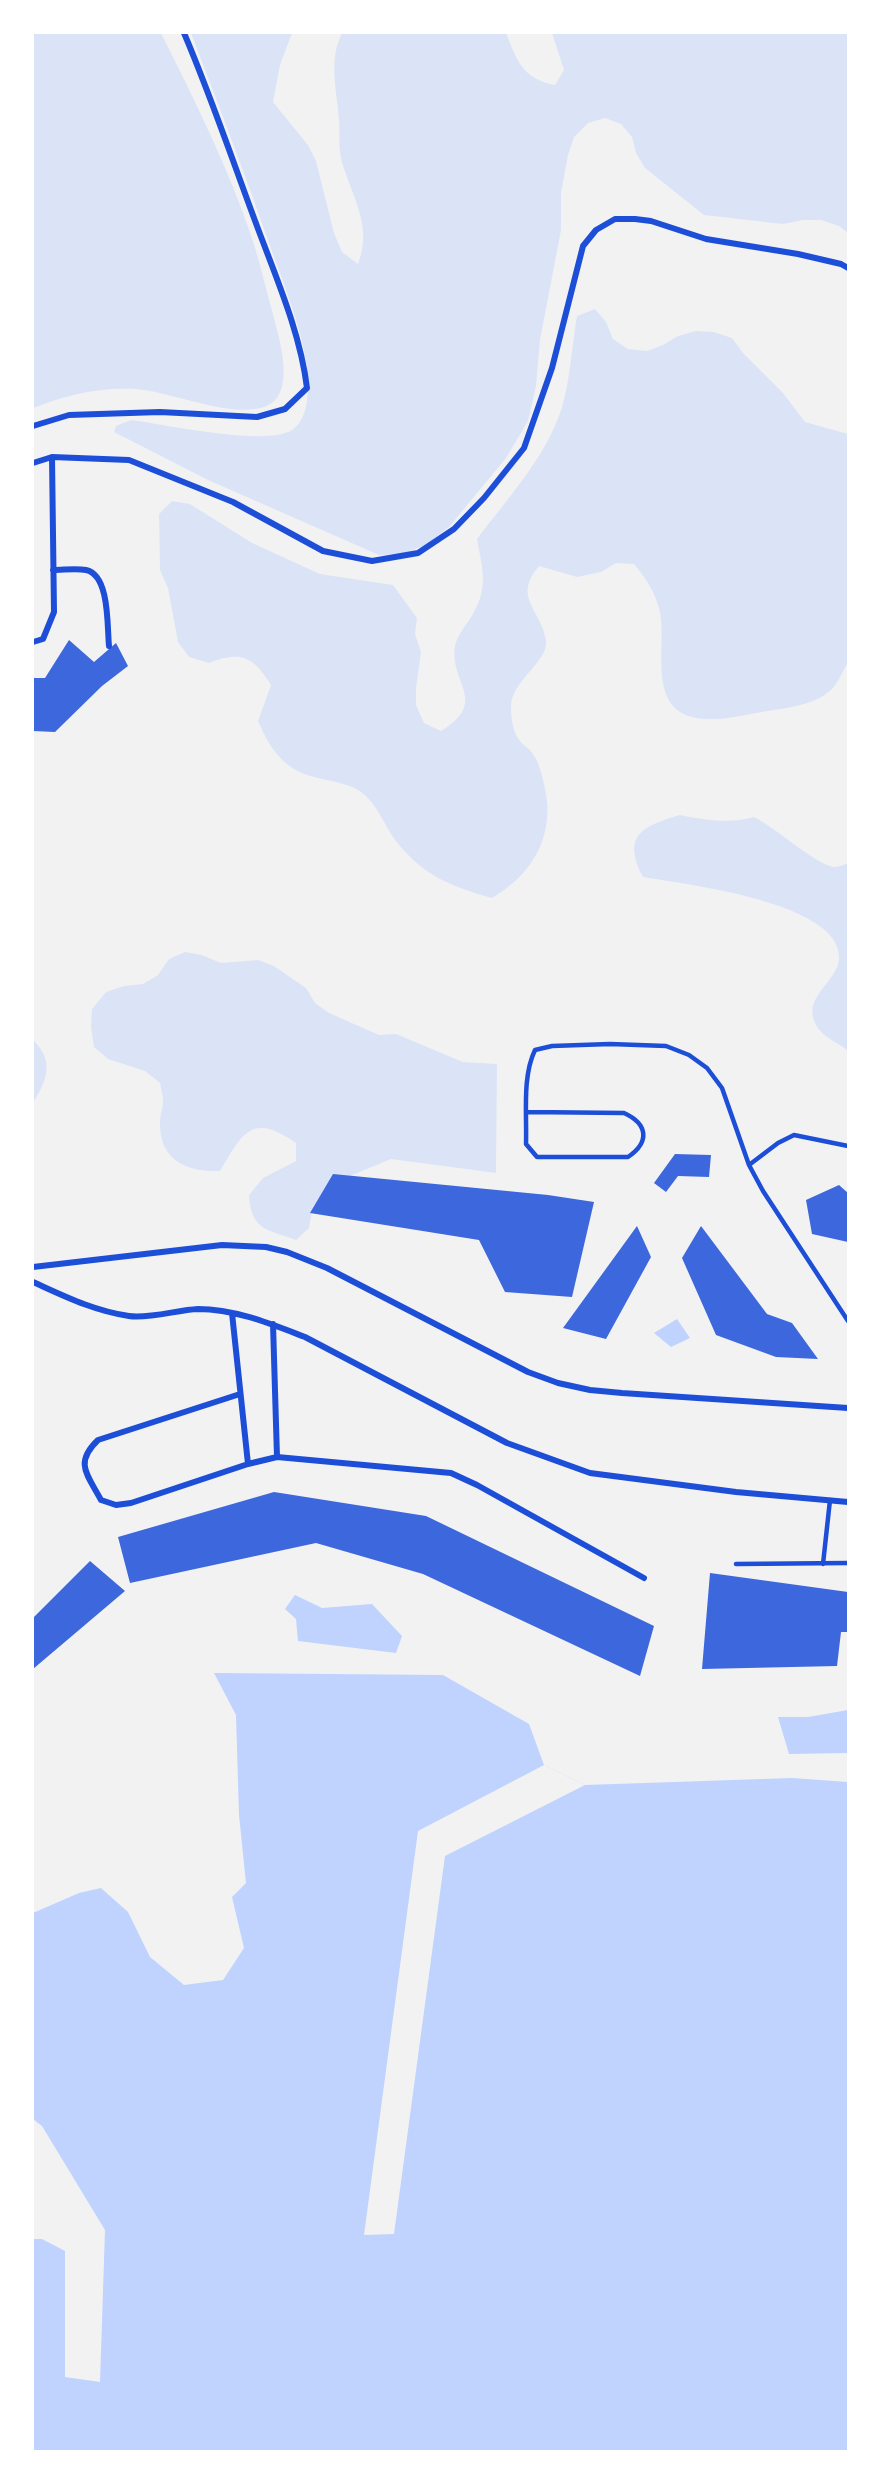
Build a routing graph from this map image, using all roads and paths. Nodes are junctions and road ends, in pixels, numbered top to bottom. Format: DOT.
graph roads {
  1 [pos="184,33"];
  2 [pos="848,268"];
  3 [pos="33,426"];
  4 [pos="52,457"];
  5 [pos="33,463"];
  6 [pos="53,570"];
  7 [pos="33,642"];
  8 [pos="109,646"];
  9 [pos="527,1112"];
  10 [pos="848,1146"];
  11 [pos="748,1165"];
  12 [pos="33,1267"];
  13 [pos="33,1282"];
  14 [pos="232,1313"];
  15 [pos="848,1321"];
  16 [pos="273,1324"];
  17 [pos="240,1394"];
  18 [pos="848,1408"];
  19 [pos="277,1457"];
  20 [pos="248,1464"];
  21 [pos="830,1500"];
  22 [pos="848,1502"];
  23 [pos="848,1563"];
  24 [pos="736,1564"];
  25 [pos="823,1564"];
  26 [pos="644,1578"];
  1 -- 3 [label="street"];
  2 -- 4 [label="street"];
  4 -- 5 [label="street"];
  4 -- 6 [label="street"];
  6 -- 7 [label="street"];
  6 -- 8 [label="street"];
  9 -- 9 [label="lane"];
  9 -- 11 [label="lane"];
  10 -- 11 [label="lane"];
  11 -- 15 [label="lane"];
  12 -- 18 [label="street"];
  13 -- 14 [label="street"];
  14 -- 16 [label="street"];
  14 -- 17 [label="street"];
  16 -- 19 [label="street"];
  16 -- 21 [label="street"];
  17 -- 20 [label="street"];
  17 -- 20 [label="street"];
  19 -- 20 [label="street"];
  19 -- 26 [label="street"];
  21 -- 22 [label="street"];
  21 -- 25 [label="lane"];
  23 -- 25 [label="lane"];
  24 -- 25 [label="lane"];
}
